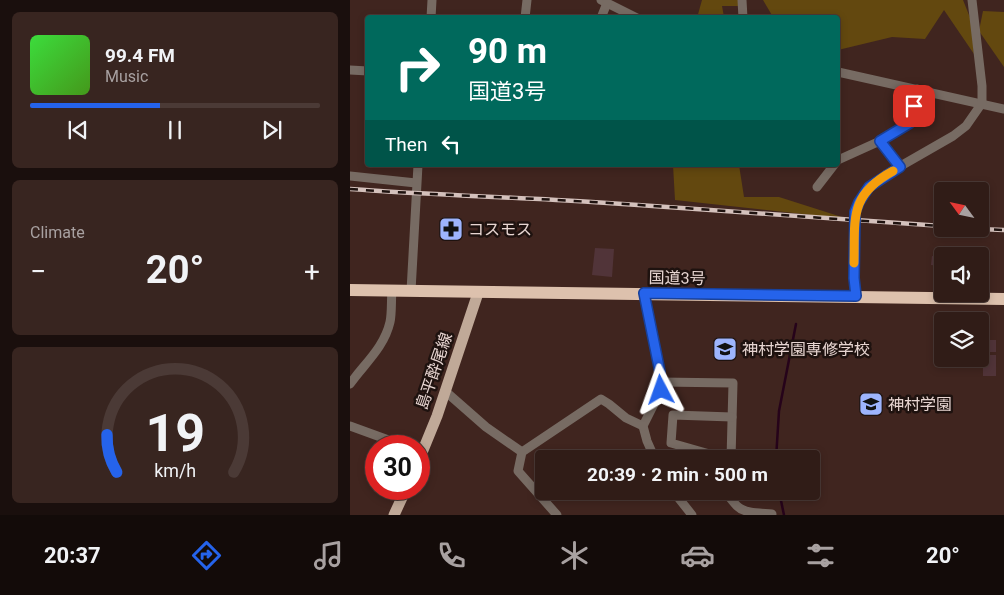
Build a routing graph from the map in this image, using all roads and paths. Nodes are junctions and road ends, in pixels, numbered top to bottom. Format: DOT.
graph roads {
  1 [pos="432,0"];
  2 [pos="527,0"];
  3 [pos="742,0"];
  4 [pos="972,0"];
  5 [pos="604,1"];
  6 [pos="431,15"];
  7 [pos="526,15"];
  8 [pos="602,15"];
  9 [pos="631,15"];
  10 [pos="743,15"];
  11 [pos="350,70"];
  12 [pos="365,71"];
  13 [pos="840,72"];
  14 [pos="917,89"];
  15 [pos="982,103"];
  16 [pos="1004,109"];
  17 [pos="880,141"];
  18 [pos="840,159"];
  19 [pos="418,167"];
  20 [pos="832,167"];
  21 [pos="900,167"];
  22 [pos="350,176"];
  23 [pos="416,183"];
  24 [pos="817,187"];
  25 [pos="350,290"];
  26 [pos="392,291"];
  27 [pos="411,291"];
  28 [pos="478,293"];
  29 [pos="644,293"];
  30 [pos="856,296"];
  31 [pos="1004,299"];
  32 [pos="660,382"];
  33 [pos="350,384"];
  34 [pos="445,391"];
  35 [pos="732,417"];
  36 [pos="350,426"];
  37 [pos="643,426"];
  38 [pos="375,435"];
  39 [pos="428,435"];
  40 [pos="650,450"];
  41 [pos="696,450"];
  42 [pos="730,450"];
  43 [pos="522,452"];
  44 [pos="401,500"];
  45 [pos="680,500"];
  46 [pos="733,500"];
  47 [pos="750,514"];
  48 [pos="772,514"];
  49 [pos="394,515"];
  50 [pos="557,515"];
  51 [pos="692,515"];
  1 -- 6 [label="street"];
  2 -- 7 [label="street"];
  3 -- 10 [label="street"];
  4 -- 15 [label="street"];
  5 -- 8 [label="street"];
  5 -- 9 [label="street"];
  11 -- 12 [label="street"];
  13 -- 14 [label="street"];
  14 -- 15 [label="street"];
  14 -- 17 [label="street"];
  15 -- 16 [label="street"];
  15 -- 21 [label="street"];
  17 -- 18 [label="street"];
  17 -- 21 [label="street"];
  19 -- 23 [label="street"];
  20 -- 24 [label="street"];
  21 -- 30 [label="street"];
  22 -- 23 [label="street"];
  23 -- 27 [label="street"];
  25 -- 26 [label="highway, 国道3号"];
  26 -- 27 [label="highway, 国道3号"];
  26 -- 33 [label="street"];
  27 -- 28 [label="highway, 国道3号"];
  28 -- 29 [label="highway, 国道3号"];
  28 -- 34 [label="main road, 島平酔尾線"];
  29 -- 30 [label="highway, 国道3号"];
  29 -- 32 [label="street"];
  30 -- 31 [label="highway, 国道3号"];
  32 -- 35 [label="street"];
  32 -- 37 [label="street"];
  34 -- 39 [label="main road, 島平酔尾線"];
  34 -- 43 [label="street"];
  35 -- 41 [label="street"];
  35 -- 42 [label="street"];
  36 -- 38 [label="street"];
  37 -- 40 [label="street"];
  37 -- 43 [label="street"];
  43 -- 50 [label="street"];
  44 -- 49 [label="main road"];
  45 -- 51 [label="street"];
  46 -- 47 [label="street"];
  47 -- 48 [label="street"];
}
